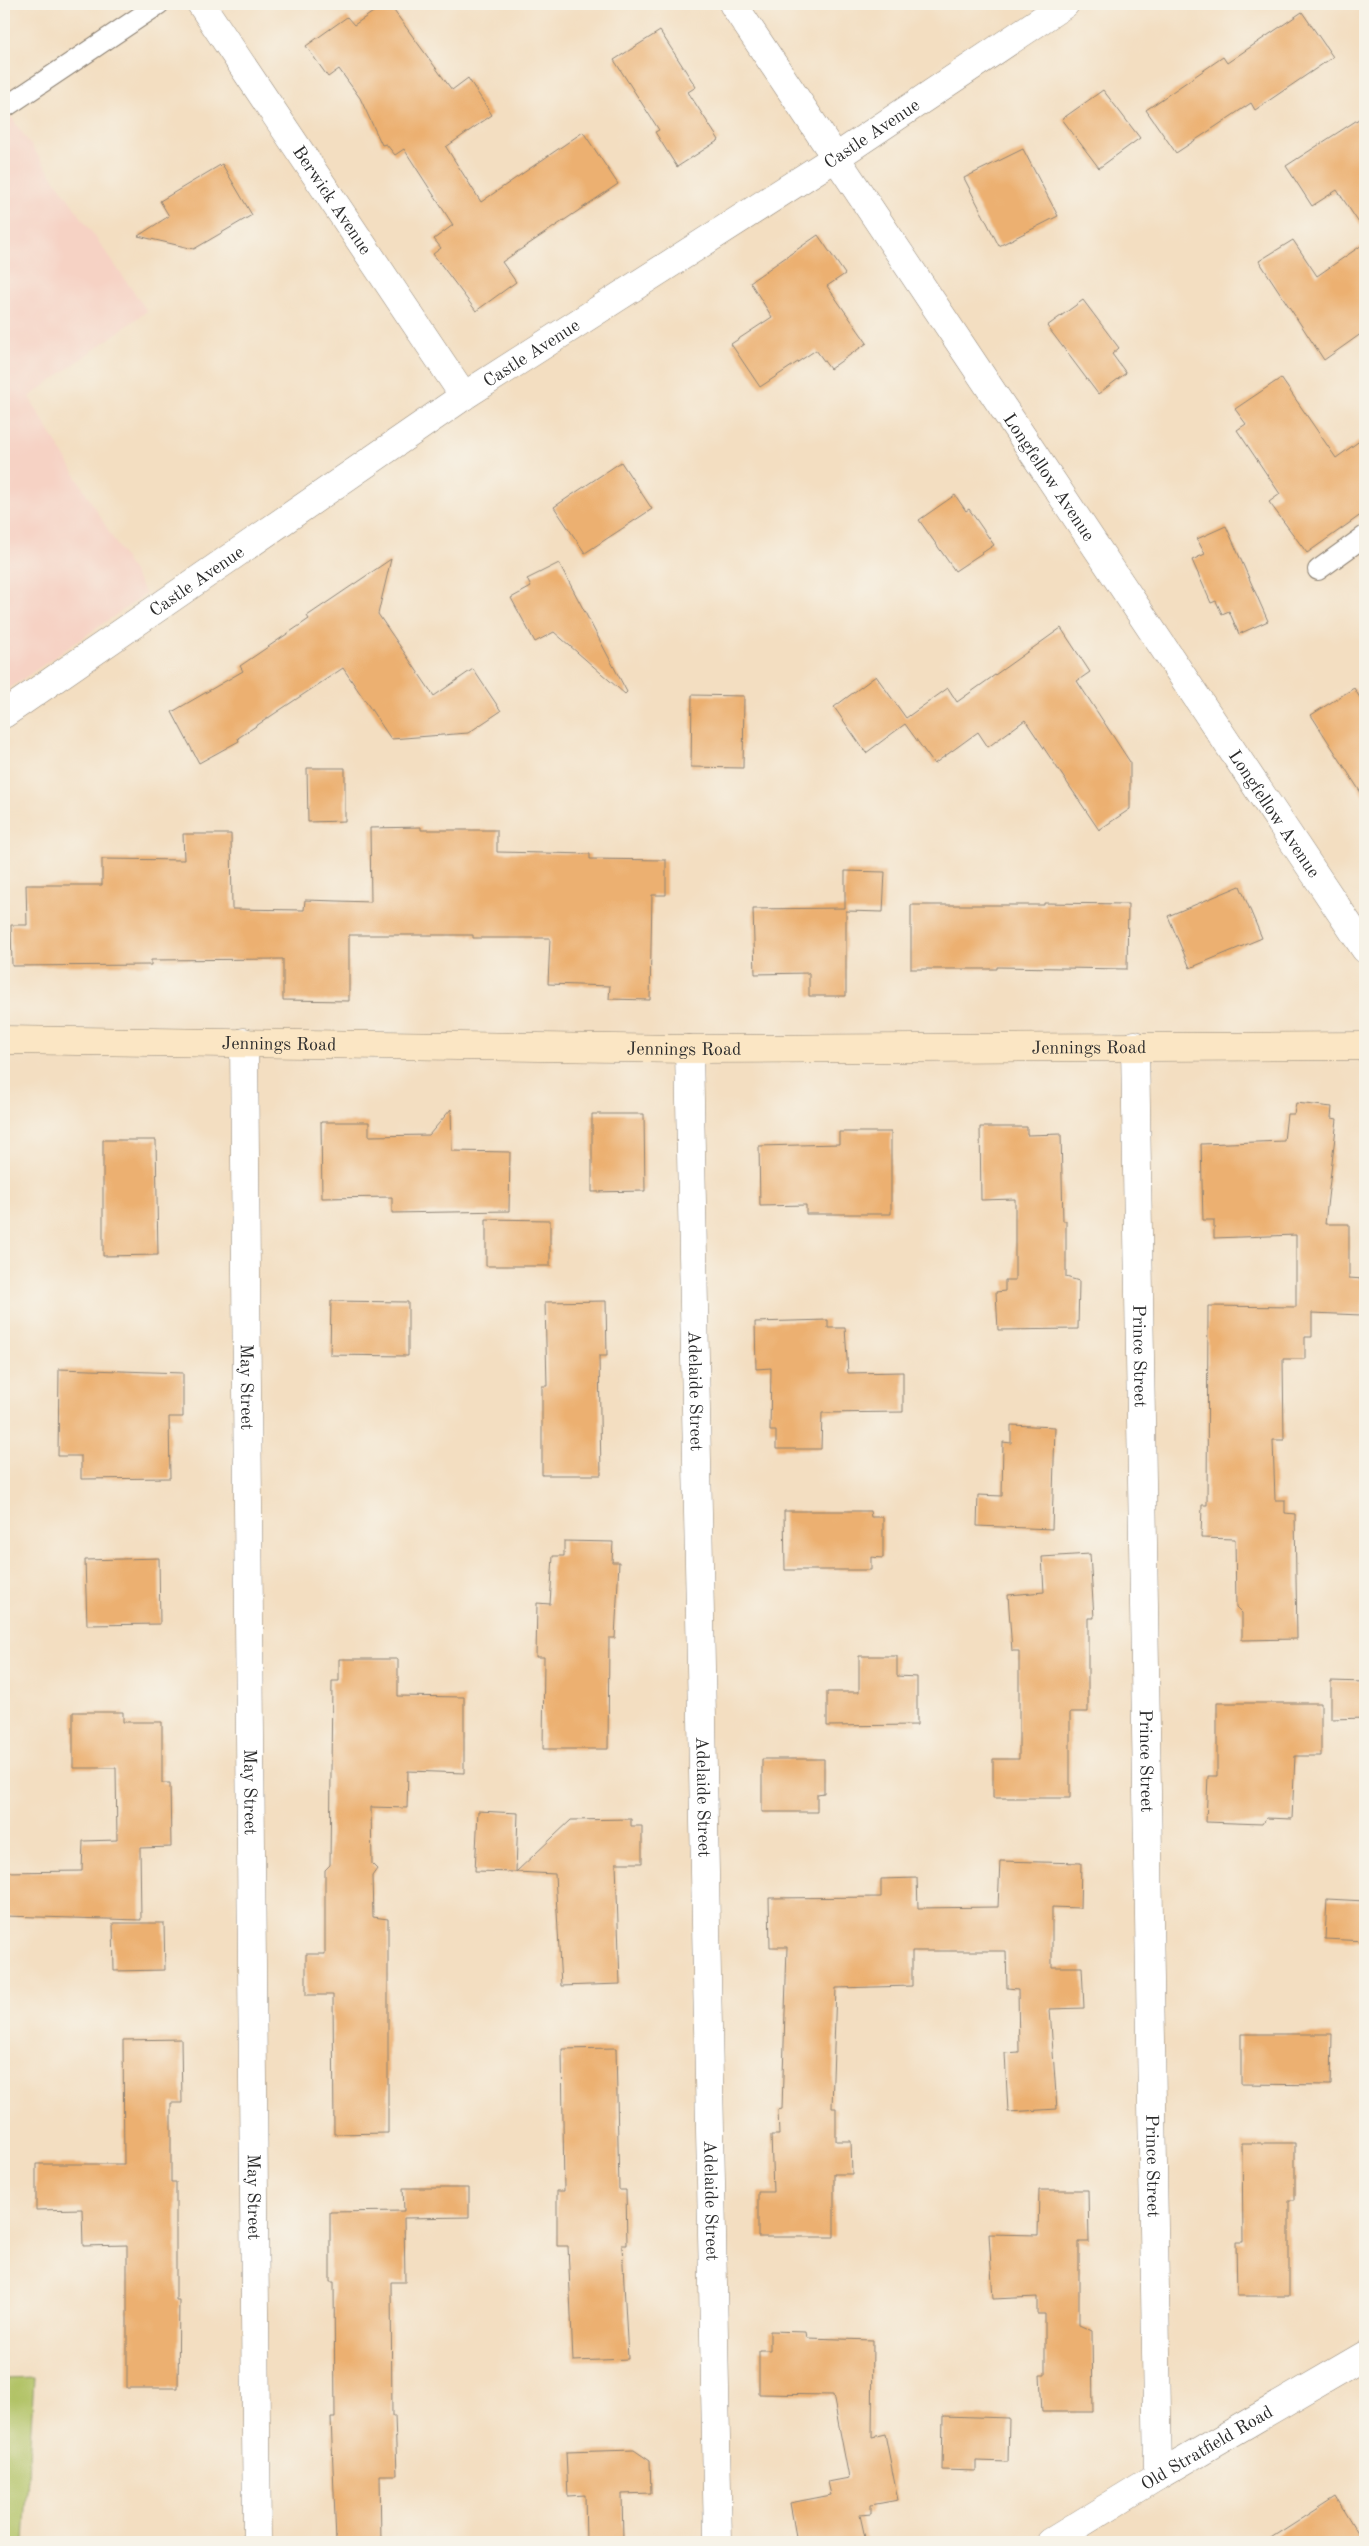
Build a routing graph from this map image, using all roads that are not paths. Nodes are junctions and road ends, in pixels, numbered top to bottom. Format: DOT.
graph roads {
  1 [pos="159,4"];
  2 [pos="201,4"];
  3 [pos="733,4"];
  4 [pos="1065,4"];
  5 [pos="4,108"];
  6 [pos="835,158"];
  7 [pos="464,396"];
  8 [pos="1365,536"];
  9 [pos="1318,570"];
  10 [pos="4,714"];
  11 [pos="1365,949"];
  12 [pos="4,1040"];
  13 [pos="244,1042"];
  14 [pos="1135,1045"];
  15 [pos="1365,1046"];
  16 [pos="689,1050"];
  17 [pos="1365,2355"];
  18 [pos="1158,2476"];
  19 [pos="257,2542"];
  20 [pos="718,2542"];
  21 [pos="1051,2542"];
  1 -- 5 [label="lane"];
  2 -- 7 [label="street, Berwick Avenue"];
  3 -- 6 [label="street, Longfellow Avenue"];
  4 -- 6 [label="street, Castle Avenue"];
  6 -- 7 [label="street, Castle Avenue"];
  6 -- 11 [label="street, Longfellow Avenue"];
  7 -- 10 [label="street, Castle Avenue"];
  8 -- 9 [label="lane"];
  12 -- 13 [label="street, Jennings Road"];
  13 -- 16 [label="street, Jennings Road"];
  13 -- 19 [label="street, May Street"];
  14 -- 15 [label="street, Jennings Road"];
  14 -- 16 [label="street, Jennings Road"];
  14 -- 18 [label="street, Prince Street"];
  16 -- 20 [label="street, Adelaide Street"];
  17 -- 18 [label="street, Old Stratfield Road"];
  18 -- 21 [label="street, Old Stratfield Road"];
}
